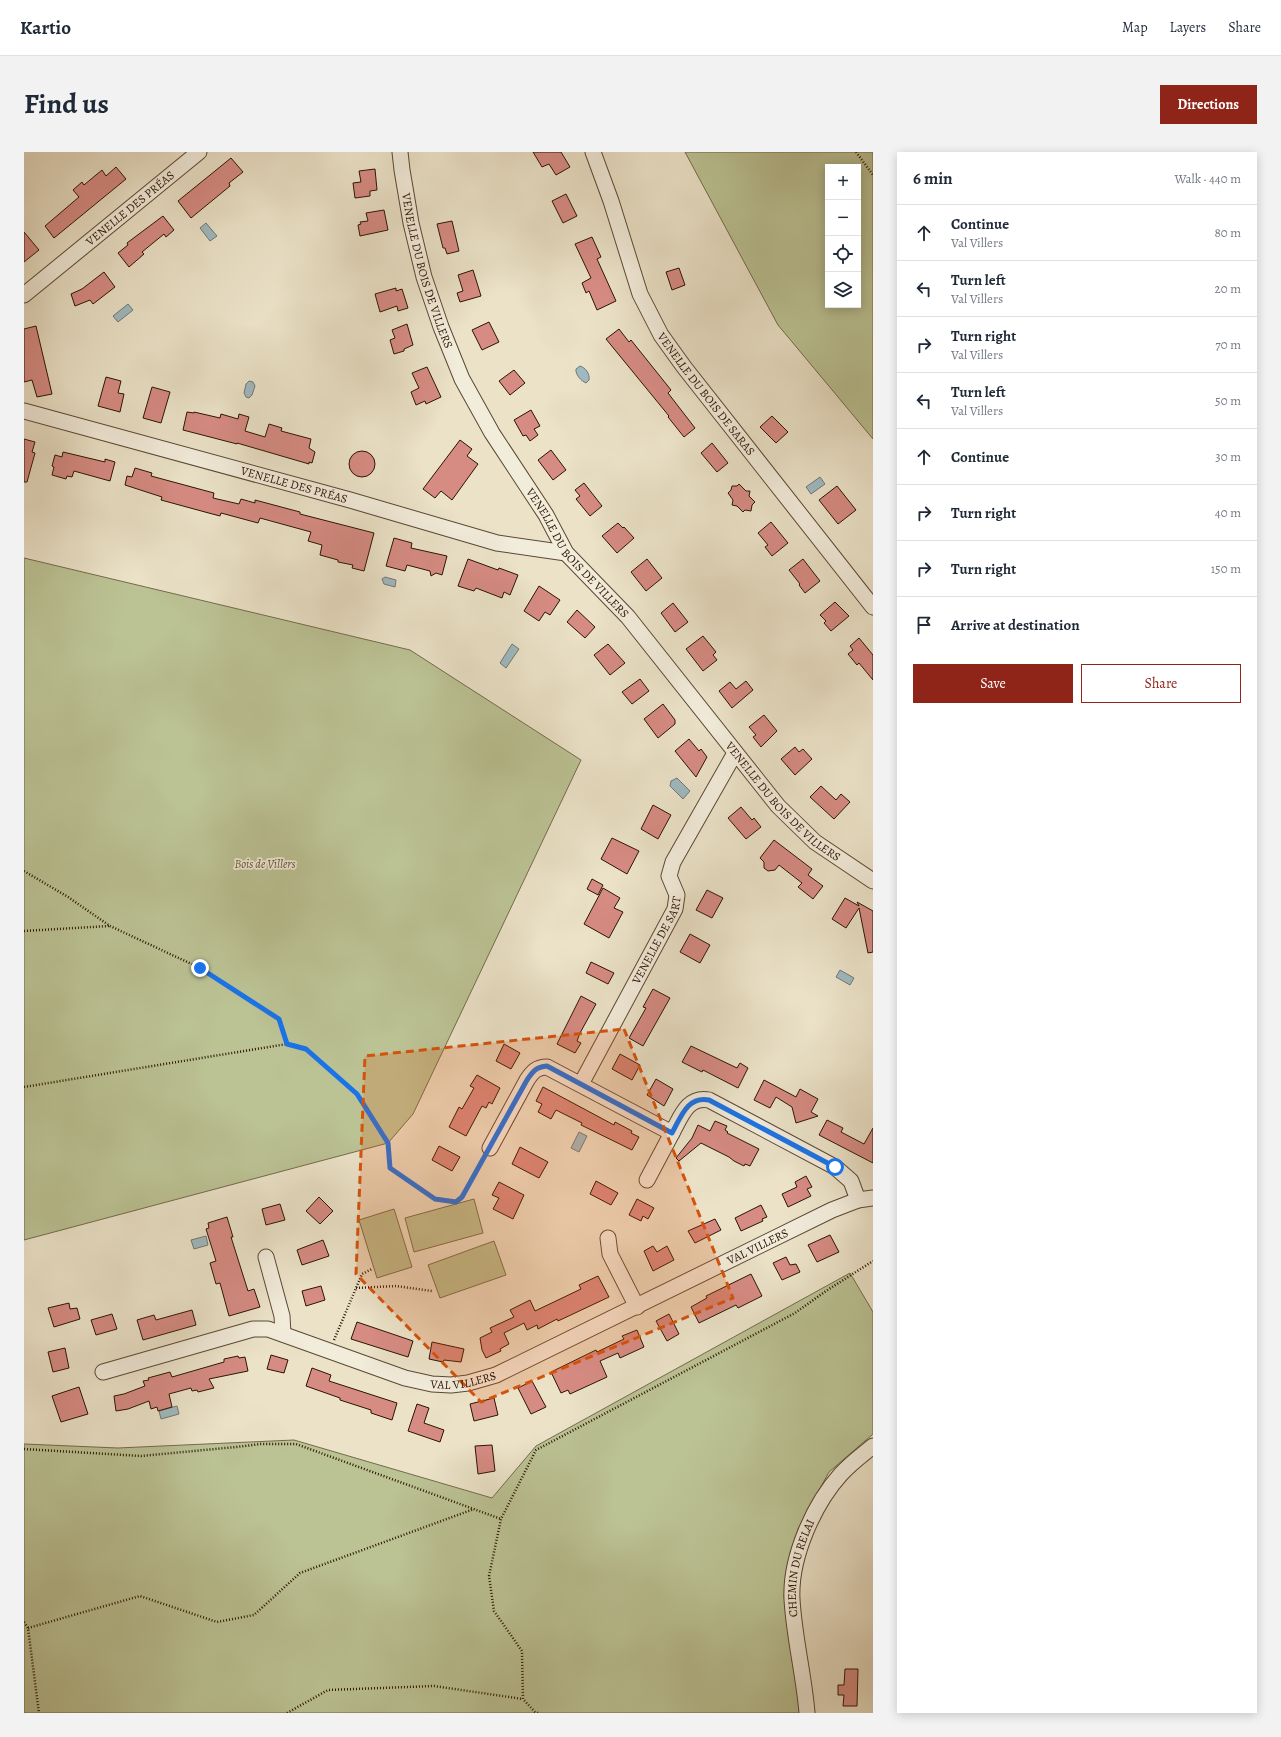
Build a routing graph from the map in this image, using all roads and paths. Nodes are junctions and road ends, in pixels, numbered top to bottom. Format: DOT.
graph roads {
  1 [pos="199,152"];
  2 [pos="400,152"];
  3 [pos="593,152"];
  4 [pos="856,152"];
  5 [pos="873,175"];
  6 [pos="24,295"];
  7 [pos="24,411"];
  8 [pos="566,553"];
  9 [pos="873,607"];
  10 [pos="735,754"];
  11 [pos="24,871"];
  12 [pos="873,881"];
  13 [pos="110,926"];
  14 [pos="24,931"];
  15 [pos="287,1044"];
  16 [pos="581,1084"];
  17 [pos="24,1087"];
  18 [pos="672,1133"];
  19 [pos="490,1148"];
  20 [pos="647,1180"];
  21 [pos="873,1198"];
  22 [pos="858,1200"];
  23 [pos="608,1238"];
  24 [pos="266,1257"];
  25 [pos="873,1261"];
  26 [pos="372,1269"];
  27 [pos="356,1288"];
  28 [pos="432,1291"];
  29 [pos="637,1307"];
  30 [pos="283,1334"];
  31 [pos="328,1351"];
  32 [pos="103,1372"];
  33 [pos="873,1446"];
  34 [pos="24,1449"];
  35 [pos="474,1509"];
  36 [pos="502,1519"];
  37 [pos="24,1622"];
  38 [pos="28,1628"];
  39 [pos="523,1699"];
  40 [pos="40,1713"];
  41 [pos="287,1713"];
  42 [pos="538,1713"];
  43 [pos="807,1713"];
  1 -- 6 [label="street, VENELLE DES PRÉAS"];
  2 -- 8 [label="street, VENELLE DU BOIS DE VILLERS"];
  3 -- 9 [label="street, VENELLE DU BOIS DE SARAS"];
  4 -- 5 [label="path"];
  7 -- 8 [label="street, VENELLE DES PRÉAS"];
  8 -- 10 [label="street, VENELLE DU BOIS DE VILLERS"];
  10 -- 12 [label="street, VENELLE DU BOIS DE VILLERS"];
  10 -- 16 [label="street, VENELLE DE SART"];
  11 -- 13 [label="path"];
  13 -- 14 [label="path"];
  13 -- 15 [label="path"];
  15 -- 17 [label="path"];
  15 -- 19 [label="path"];
  16 -- 18 [label="street"];
  16 -- 19 [label="street"];
  18 -- 20 [label="street"];
  18 -- 22 [label="street"];
  21 -- 22 [label="street, VAL VILLERS"];
  22 -- 29 [label="street, VAL VILLERS"];
  23 -- 29 [label="street"];
  24 -- 30 [label="street"];
  25 -- 36 [label="path"];
  26 -- 27 [label="path"];
  27 -- 28 [label="path"];
  27 -- 31 [label="path"];
  29 -- 31 [label="street, VAL VILLERS"];
  30 -- 31 [label="street, VAL VILLERS"];
  30 -- 32 [label="street, VAL VILLERS"];
  33 -- 43 [label="street, CHEMIN DU RELAI"];
  34 -- 35 [label="path"];
  35 -- 36 [label="path"];
  35 -- 38 [label="path"];
  36 -- 39 [label="path"];
  37 -- 38 [label="path"];
  38 -- 40 [label="path"];
  39 -- 41 [label="path"];
  39 -- 42 [label="path"];
}
